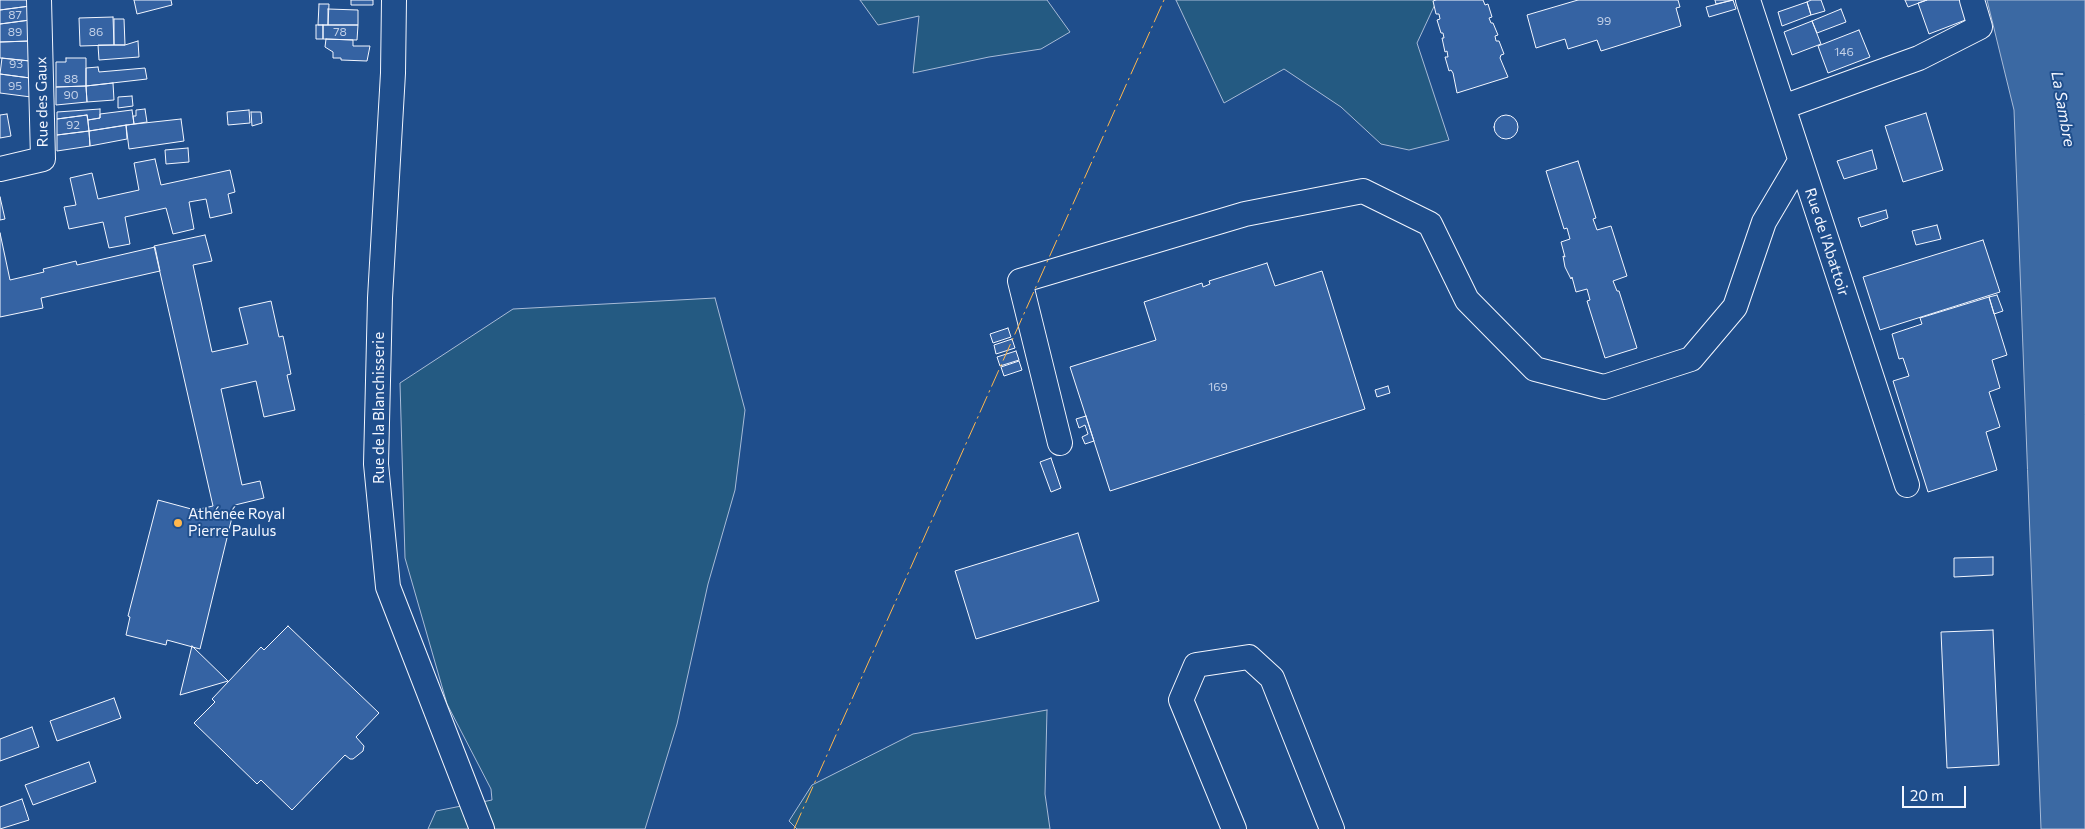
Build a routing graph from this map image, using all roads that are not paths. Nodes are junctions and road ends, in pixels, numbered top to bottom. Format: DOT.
graph roads {
  1 [pos="39,0"];
  2 [pos="394,0"];
  3 [pos="1748,0"];
  4 [pos="1972,0"];
  5 [pos="1783,107"];
  6 [pos="1800,162"];
  7 [pos="0,169"];
  8 [pos="1060,443"];
  9 [pos="1907,485"];
  10 [pos="482,829"];
  11 [pos="1234,829"];
  12 [pos="1332,829"];
  1 -- 7 [label="street, Rue des Gaux"];
  2 -- 10 [label="street, Rue de la Blanchisserie"];
  3 -- 5 [label="street, Rue de l'Abattoir"];
  4 -- 5 [label="street"];
  5 -- 6 [label="street, Rue de l'Abattoir"];
  6 -- 8 [label="street"];
  6 -- 9 [label="street, Rue de l'Abattoir"];
  11 -- 12 [label="street"];
}
